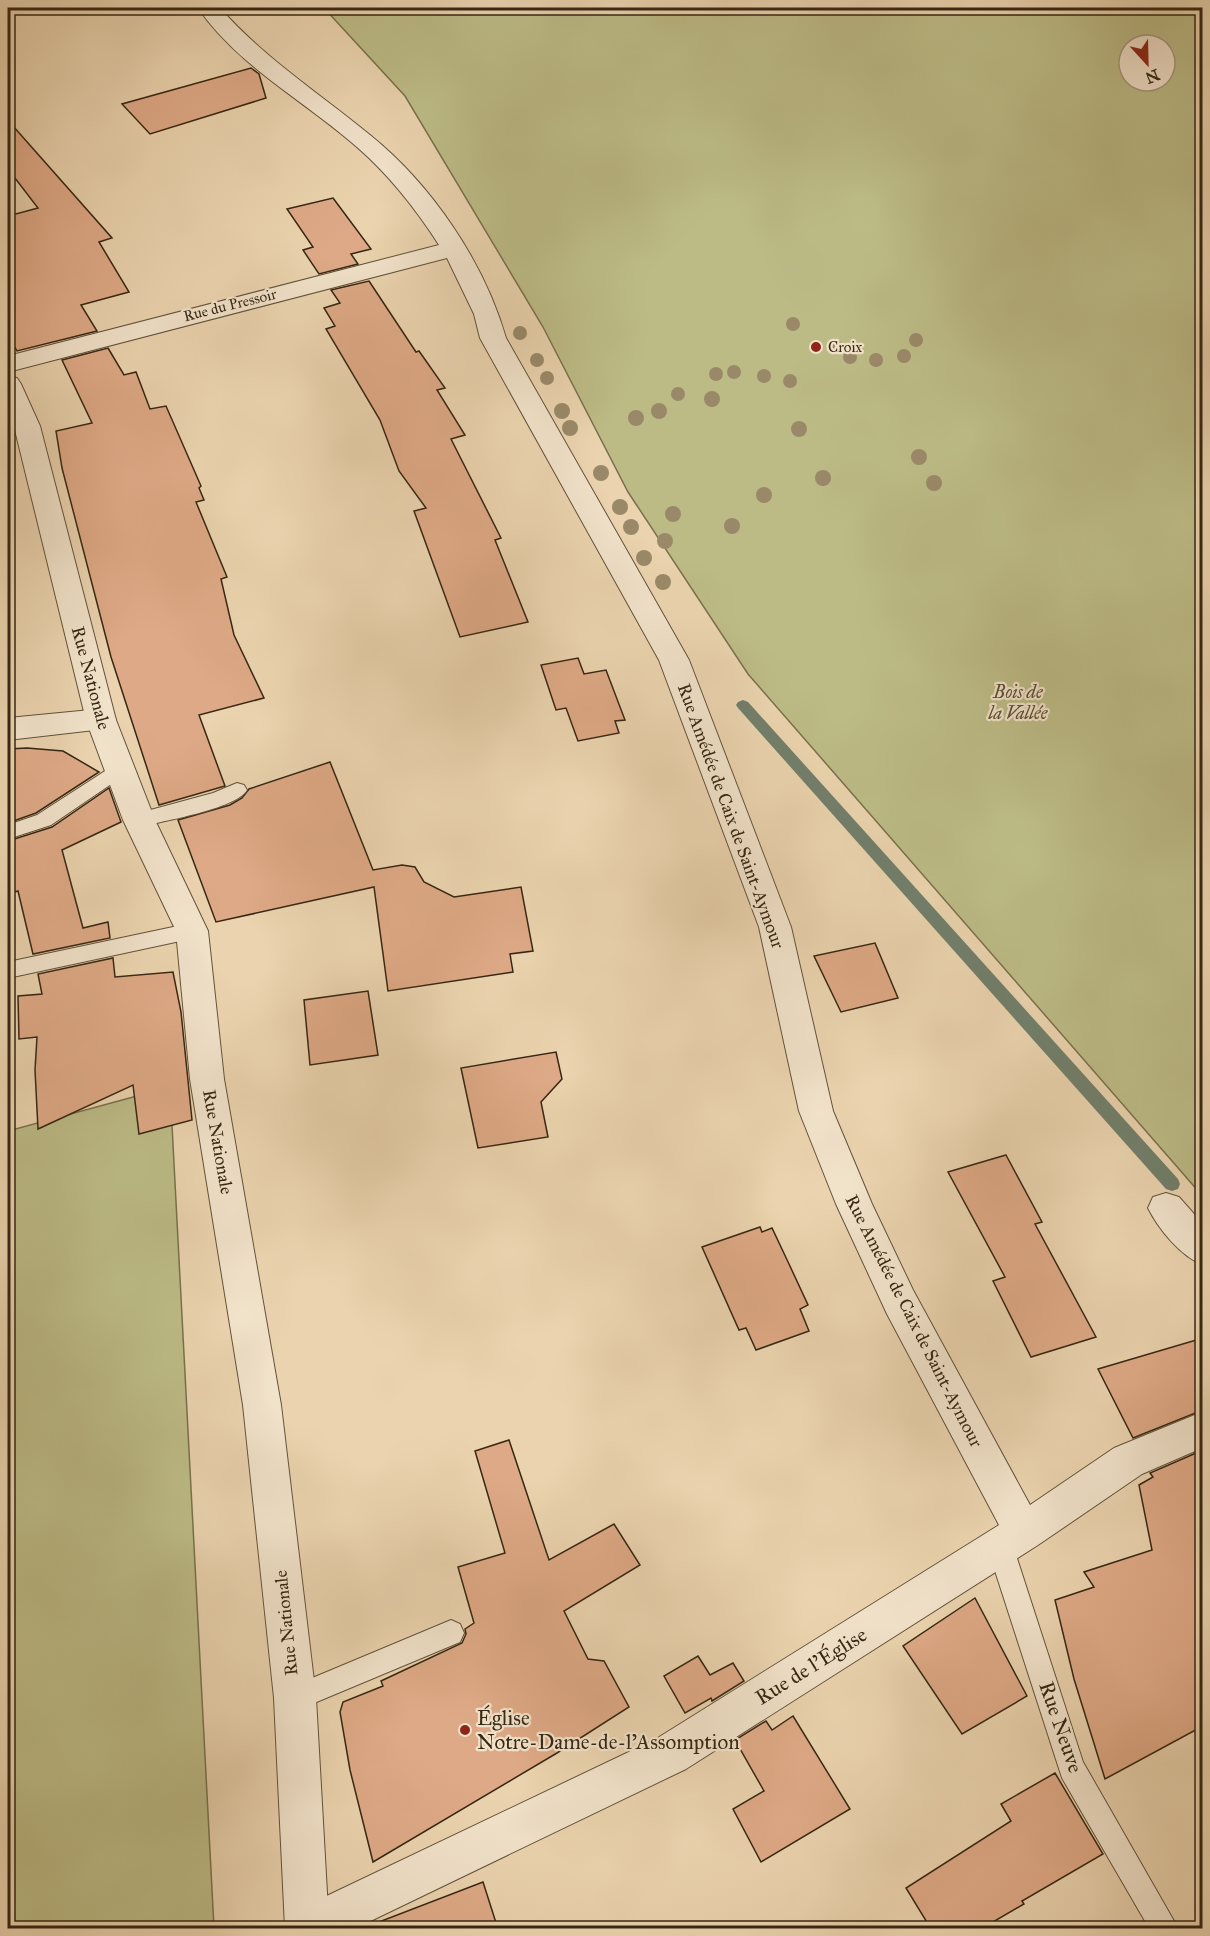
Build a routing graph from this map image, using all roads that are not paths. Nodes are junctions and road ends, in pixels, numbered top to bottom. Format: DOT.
graph roads {
  1 [pos="209,8"];
  2 [pos="454,249"];
  3 [pos="8,364"];
  4 [pos="8,384"];
  5 [pos="100,720"];
  6 [pos="8,729"];
  7 [pos="119,769"];
  8 [pos="237,790"];
  9 [pos="139,820"];
  10 [pos="8,832"];
  11 [pos="192,931"];
  12 [pos="8,970"];
  13 [pos="1166,1208"];
  14 [pos="1203,1248"];
  15 [pos="1203,1430"];
  16 [pos="1012,1539"];
  17 [pos="451,1633"];
  18 [pos="295,1698"];
  19 [pos="308,1929"];
  20 [pos="1164,1929"];
  1 -- 2 [label="street, Rue Amédée de Caix de Saint-Aymour"];
  2 -- 3 [label="street, Rue du Pressoir"];
  2 -- 16 [label="street, Rue Amédée de Caix de Saint-Aymour"];
  4 -- 5 [label="street, Rue Nationale"];
  5 -- 6 [label="street"];
  5 -- 7 [label="street, Rue Nationale"];
  7 -- 9 [label="street, Rue Nationale"];
  7 -- 10 [label="lane"];
  8 -- 9 [label="lane"];
  9 -- 11 [label="street, Rue Nationale"];
  11 -- 12 [label="lane"];
  11 -- 18 [label="street, Rue Nationale"];
  13 -- 14 [label="street"];
  15 -- 16 [label="street, Rue de l'Église"];
  16 -- 19 [label="street, Rue de l'Église"];
  16 -- 20 [label="lane, Rue Neuve"];
  17 -- 18 [label="lane"];
  18 -- 19 [label="street, Rue Nationale"];
}
